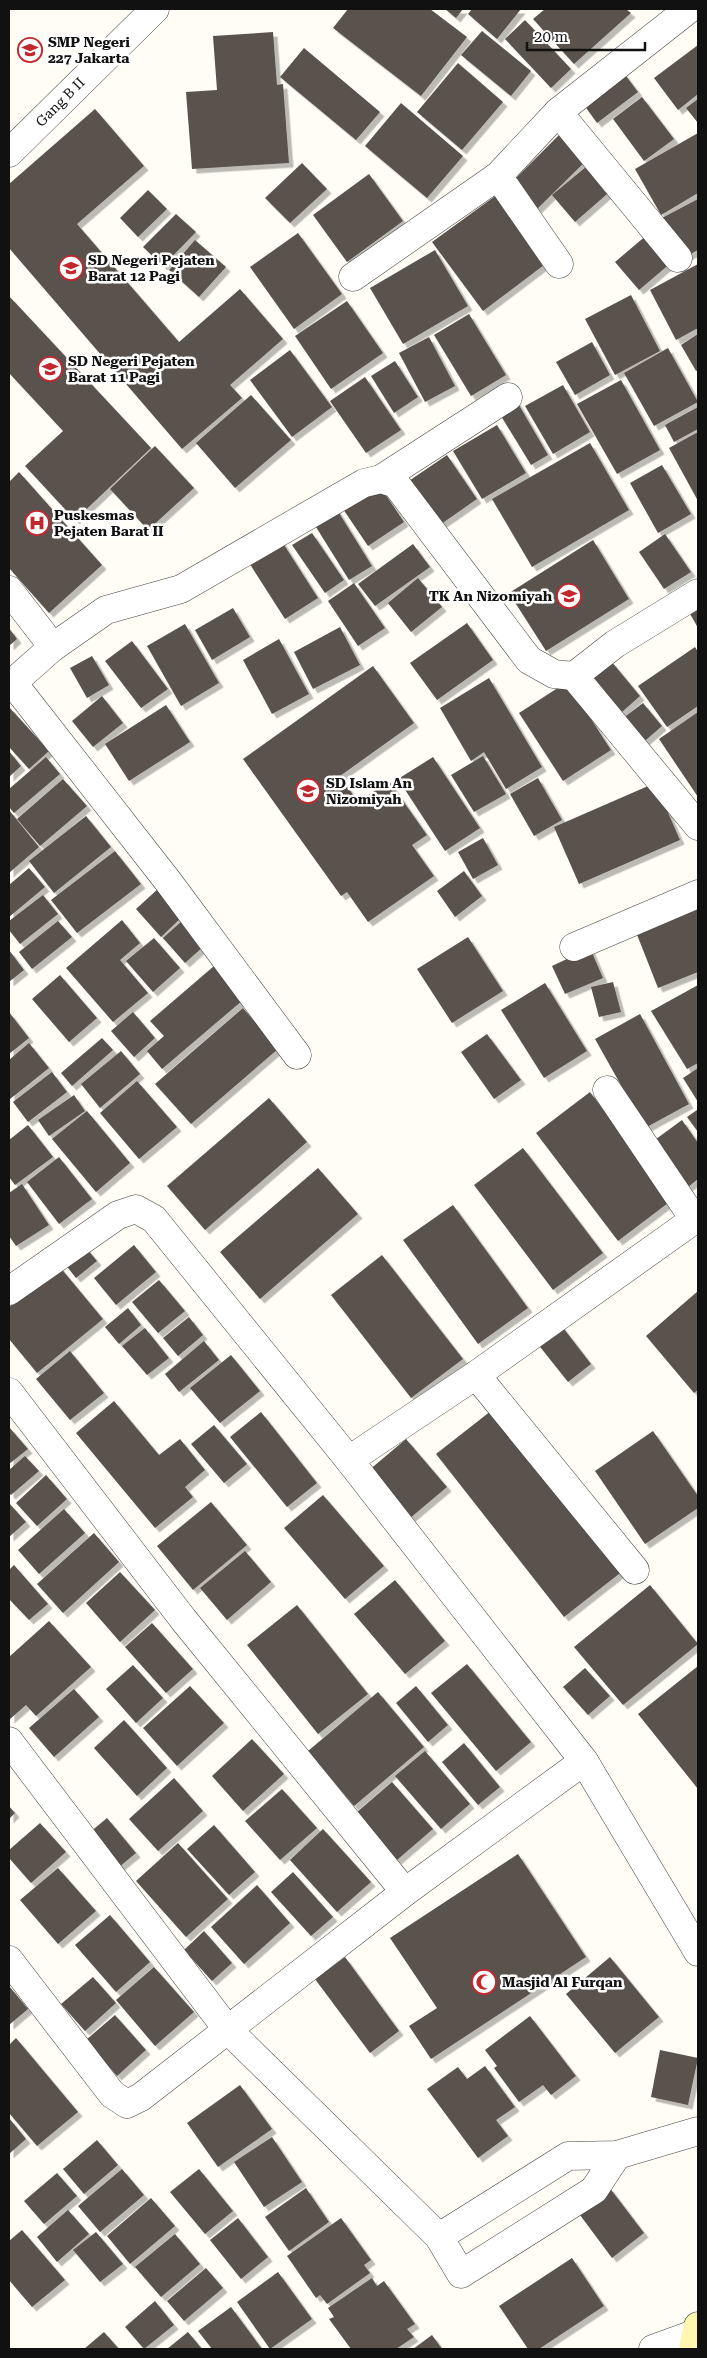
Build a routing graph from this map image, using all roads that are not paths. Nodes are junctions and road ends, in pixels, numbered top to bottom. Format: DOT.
graph roads {
  1 [pos="155,9"];
  2 [pos="689,9"];
  3 [pos="558,112"];
  4 [pos="9,153"];
  5 [pos="498,176"];
  6 [pos="678,258"];
  7 [pos="559,264"];
  8 [pos="353,277"];
  9 [pos="508,397"];
  10 [pos="381,479"];
  11 [pos="9,590"];
  12 [pos="698,593"];
  13 [pos="53,647"];
  14 [pos="574,676"];
  15 [pos="11,684"];
  16 [pos="698,826"];
  17 [pos="698,894"];
  18 [pos="574,947"];
  19 [pos="297,1056"];
  20 [pos="608,1090"];
  21 [pos="696,1218"];
  22 [pos="9,1291"];
  23 [pos="476,1375"];
  24 [pos="9,1392"];
  25 [pos="349,1460"];
  26 [pos="635,1570"];
  27 [pos="9,1741"];
  28 [pos="584,1761"];
  29 [pos="405,1892"];
  30 [pos="698,1952"];
  31 [pos="9,1960"];
  32 [pos="227,2029"];
  33 [pos="698,2131"];
  34 [pos="617,2155"];
  35 [pos="439,2237"];
  36 [pos="696,2336"];
  37 [pos="653,2349"];
  1 -- 4 [label="street, Gang B II"];
  2 -- 3 [label="street"];
  3 -- 5 [label="street"];
  3 -- 6 [label="street"];
  5 -- 7 [label="street"];
  5 -- 8 [label="street"];
  9 -- 10 [label="street"];
  10 -- 13 [label="street"];
  10 -- 14 [label="street"];
  11 -- 13 [label="street"];
  12 -- 14 [label="street"];
  13 -- 15 [label="street"];
  14 -- 16 [label="street"];
  15 -- 19 [label="street"];
  17 -- 18 [label="street"];
  20 -- 21 [label="street"];
  21 -- 23 [label="street"];
  22 -- 25 [label="street"];
  23 -- 25 [label="street"];
  23 -- 26 [label="street"];
  24 -- 29 [label="street"];
  25 -- 28 [label="street"];
  27 -- 32 [label="street"];
  28 -- 29 [label="street"];
  28 -- 30 [label="street"];
  29 -- 32 [label="street"];
  31 -- 32 [label="street"];
  32 -- 35 [label="street"];
  33 -- 34 [label="street"];
  34 -- 35 [label="street"];
  34 -- 35 [label="street"];
  36 -- 37 [label="street"];
}
